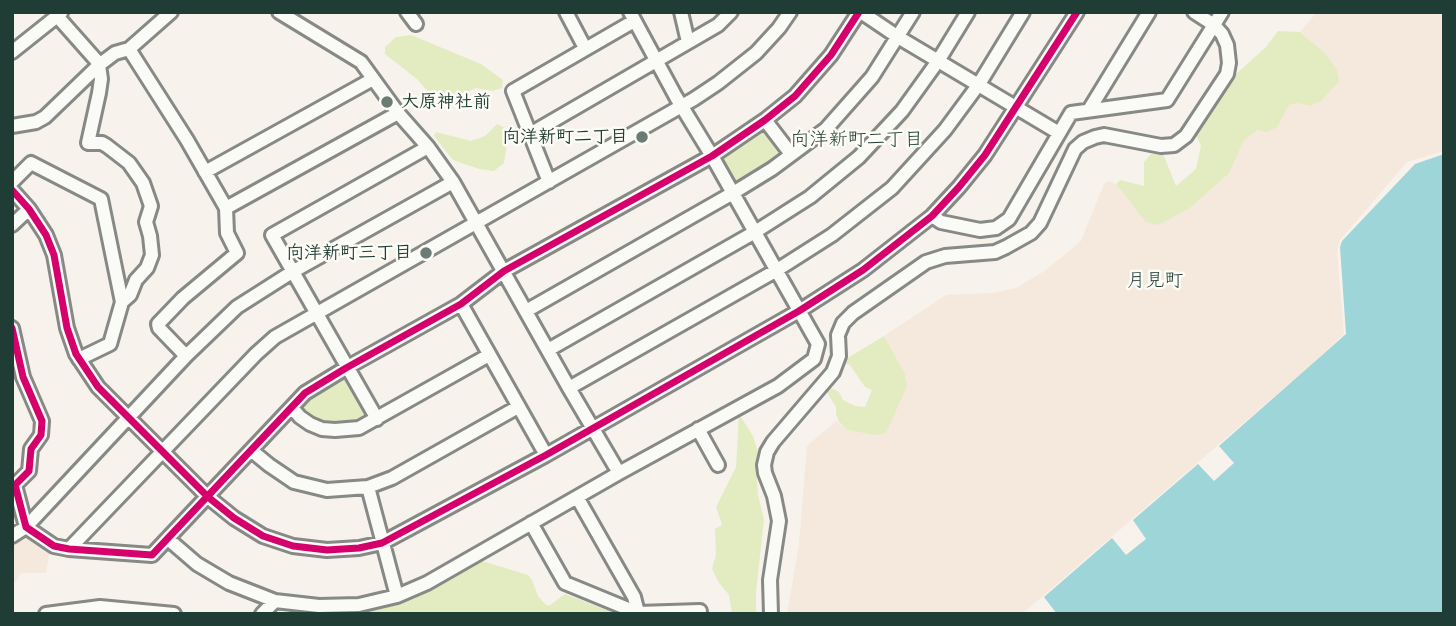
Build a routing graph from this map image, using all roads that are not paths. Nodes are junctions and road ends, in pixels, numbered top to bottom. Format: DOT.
graph roads {
  1 [pos="171,12"];
  2 [pos="279,12"];
  3 [pos="407,12"];
  4 [pos="566,12"];
  5 [pos="681,12"];
  6 [pos="731,12"];
  7 [pos="790,12"];
  8 [pos="860,12"];
  9 [pos="913,12"];
  10 [pos="968,12"];
  11 [pos="1023,12"];
  12 [pos="1077,12"];
  13 [pos="1149,12"];
  14 [pos="1194,12"];
  15 [pos="1222,12"];
  16 [pos="60,14"];
  17 [pos="632,16"];
  18 [pos="416,24"];
  19 [pos="1214,25"];
  20 [pos="898,37"];
  21 [pos="688,42"];
  22 [pos="585,48"];
  23 [pos="129,49"];
  24 [pos="12,52"];
  25 [pos="656,60"];
  26 [pos="938,61"];
  27 [pos="99,65"];
  28 [pos="373,79"];
  29 [pos="979,84"];
  30 [pos="682,106"];
  31 [pos="1016,109"];
  32 [pos="1089,110"];
  33 [pos="398,113"];
  34 [pos="765,120"];
  35 [pos="12,126"];
  36 [pos="1059,133"];
  37 [pos="530,134"];
  38 [pos="428,147"];
  39 [pos="792,155"];
  40 [pos="712,156"];
  41 [pos="205,172"];
  42 [pos="12,182"];
  43 [pos="453,182"];
  44 [pos="549,182"];
  45 [pos="12,190"];
  46 [pos="733,193"];
  47 [pos="226,208"];
  48 [pos="29,209"];
  49 [pos="932,216"];
  50 [pos="476,222"];
  51 [pos="12,225"];
  52 [pos="755,232"];
  53 [pos="777,270"];
  54 [pos="504,271"];
  55 [pos="292,272"];
  56 [pos="122,302"];
  57 [pos="461,304"];
  58 [pos="526,311"];
  59 [pos="799,311"];
  60 [pos="315,313"];
  61 [pos="12,328"];
  62 [pos="548,350"];
  63 [pos="489,355"];
  64 [pos="186,356"];
  65 [pos="79,359"];
  66 [pos="346,368"];
  67 [pos="569,388"];
  68 [pos="518,407"];
  69 [pos="292,408"];
  70 [pos="128,418"];
  71 [pos="377,419"];
  72 [pos="592,428"];
  73 [pos="698,429"];
  74 [pos="161,451"];
  75 [pos="252,451"];
  76 [pos="546,455"];
  77 [pos="718,465"];
  78 [pos="619,473"];
  79 [pos="14,483"];
  80 [pos="368,487"];
  81 [pos="208,496"];
  82 [pos="577,497"];
  83 [pos="531,523"];
  84 [pos="26,527"];
  85 [pos="12,536"];
  86 [pos="168,539"];
  87 [pos="382,543"];
  88 [pos="69,549"];
  89 [pos="397,596"];
  90 [pos="275,601"];
  91 [pos="700,611"];
  92 [pos="638,613"];
  93 [pos="683,613"];
  94 [pos="46,614"];
  95 [pos="174,614"];
  96 [pos="262,614"];
  97 [pos="771,614"];
  1 -- 23 [label="street"];
  2 -- 28 [label="street"];
  3 -- 18 [label="street"];
  4 -- 22 [label="street"];
  5 -- 21 [label="street"];
  6 -- 21 [label="street"];
  7 -- 30 [label="street"];
  8 -- 20 [label="street"];
  8 -- 34 [label="street"];
  9 -- 20 [label="street"];
  10 -- 26 [label="street"];
  11 -- 29 [label="street"];
  12 -- 31 [label="street"];
  13 -- 32 [label="street"];
  14 -- 19 [label="street"];
  15 -- 19 [label="street"];
  16 -- 24 [label="street"];
  16 -- 27 [label="street"];
  17 -- 22 [label="street"];
  17 -- 25 [label="street"];
  19 -- 32 [label="street"];
  19 -- 97 [label="street"];
  20 -- 26 [label="street"];
  20 -- 39 [label="street"];
  21 -- 25 [label="street"];
  22 -- 37 [label="street"];
  23 -- 27 [label="street"];
  23 -- 41 [label="street"];
  25 -- 30 [label="street"];
  25 -- 37 [label="street"];
  26 -- 29 [label="street"];
  26 -- 52 [label="street"];
  27 -- 35 [label="street"];
  27 -- 56 [label="street"];
  28 -- 33 [label="street"];
  28 -- 41 [label="street"];
  29 -- 31 [label="street"];
  29 -- 53 [label="street"];
  30 -- 40 [label="street"];
  30 -- 44 [label="street"];
  31 -- 36 [label="street"];
  31 -- 49 [label="street"];
  32 -- 36 [label="street"];
  33 -- 38 [label="street"];
  33 -- 47 [label="street"];
  34 -- 39 [label="street"];
  34 -- 40 [label="street"];
  36 -- 49 [label="street"];
  37 -- 44 [label="street"];
  38 -- 43 [label="street"];
  38 -- 55 [label="street"];
  39 -- 46 [label="street"];
  40 -- 46 [label="street"];
  40 -- 54 [label="street"];
  41 -- 47 [label="street"];
  42 -- 56 [label="street"];
  43 -- 50 [label="street"];
  43 -- 55 [label="street"];
  44 -- 50 [label="street"];
  45 -- 48 [label="street"];
  46 -- 52 [label="street"];
  46 -- 58 [label="street"];
  47 -- 64 [label="street"];
  48 -- 51 [label="street"];
  48 -- 65 [label="street"];
  49 -- 59 [label="street"];
  50 -- 54 [label="street"];
  50 -- 60 [label="street"];
  52 -- 53 [label="street"];
  52 -- 62 [label="street"];
  53 -- 59 [label="street"];
  53 -- 67 [label="street"];
  54 -- 57 [label="street"];
  54 -- 58 [label="street"];
  55 -- 60 [label="street"];
  55 -- 64 [label="street"];
  56 -- 65 [label="street"];
  57 -- 63 [label="street"];
  57 -- 66 [label="street"];
  58 -- 62 [label="street"];
  59 -- 72 [label="street"];
  59 -- 73 [label="street"];
  60 -- 66 [label="street"];
  60 -- 74 [label="street"];
  61 -- 79 [label="street"];
  62 -- 67 [label="street"];
  63 -- 68 [label="street"];
  63 -- 71 [label="street"];
  64 -- 70 [label="street"];
  65 -- 70 [label="street"];
  66 -- 69 [label="street"];
  66 -- 71 [label="street"];
  67 -- 72 [label="street"];
  68 -- 76 [label="street"];
  68 -- 80 [label="street"];
  69 -- 71 [label="street"];
  69 -- 75 [label="street"];
  70 -- 74 [label="street"];
  70 -- 84 [label="street"];
  72 -- 76 [label="street"];
  72 -- 78 [label="street"];
  73 -- 77 [label="street"];
  73 -- 78 [label="street"];
  74 -- 81 [label="street"];
  74 -- 88 [label="street"];
  75 -- 80 [label="street"];
  75 -- 81 [label="street"];
  76 -- 87 [label="street"];
  78 -- 82 [label="street"];
  79 -- 84 [label="street"];
  80 -- 87 [label="street"];
  81 -- 86 [label="street"];
  81 -- 87 [label="street"];
  82 -- 83 [label="street"];
  82 -- 92 [label="street"];
  83 -- 89 [label="street"];
  83 -- 92 [label="street"];
  84 -- 85 [label="street"];
  84 -- 88 [label="street"];
  86 -- 88 [label="street"];
  86 -- 90 [label="street"];
  87 -- 89 [label="street"];
  89 -- 90 [label="street"];
  90 -- 96 [label="street"];
  91 -- 93 [label="street"];
  92 -- 93 [label="street"];
  94 -- 95 [label="street"];
}
